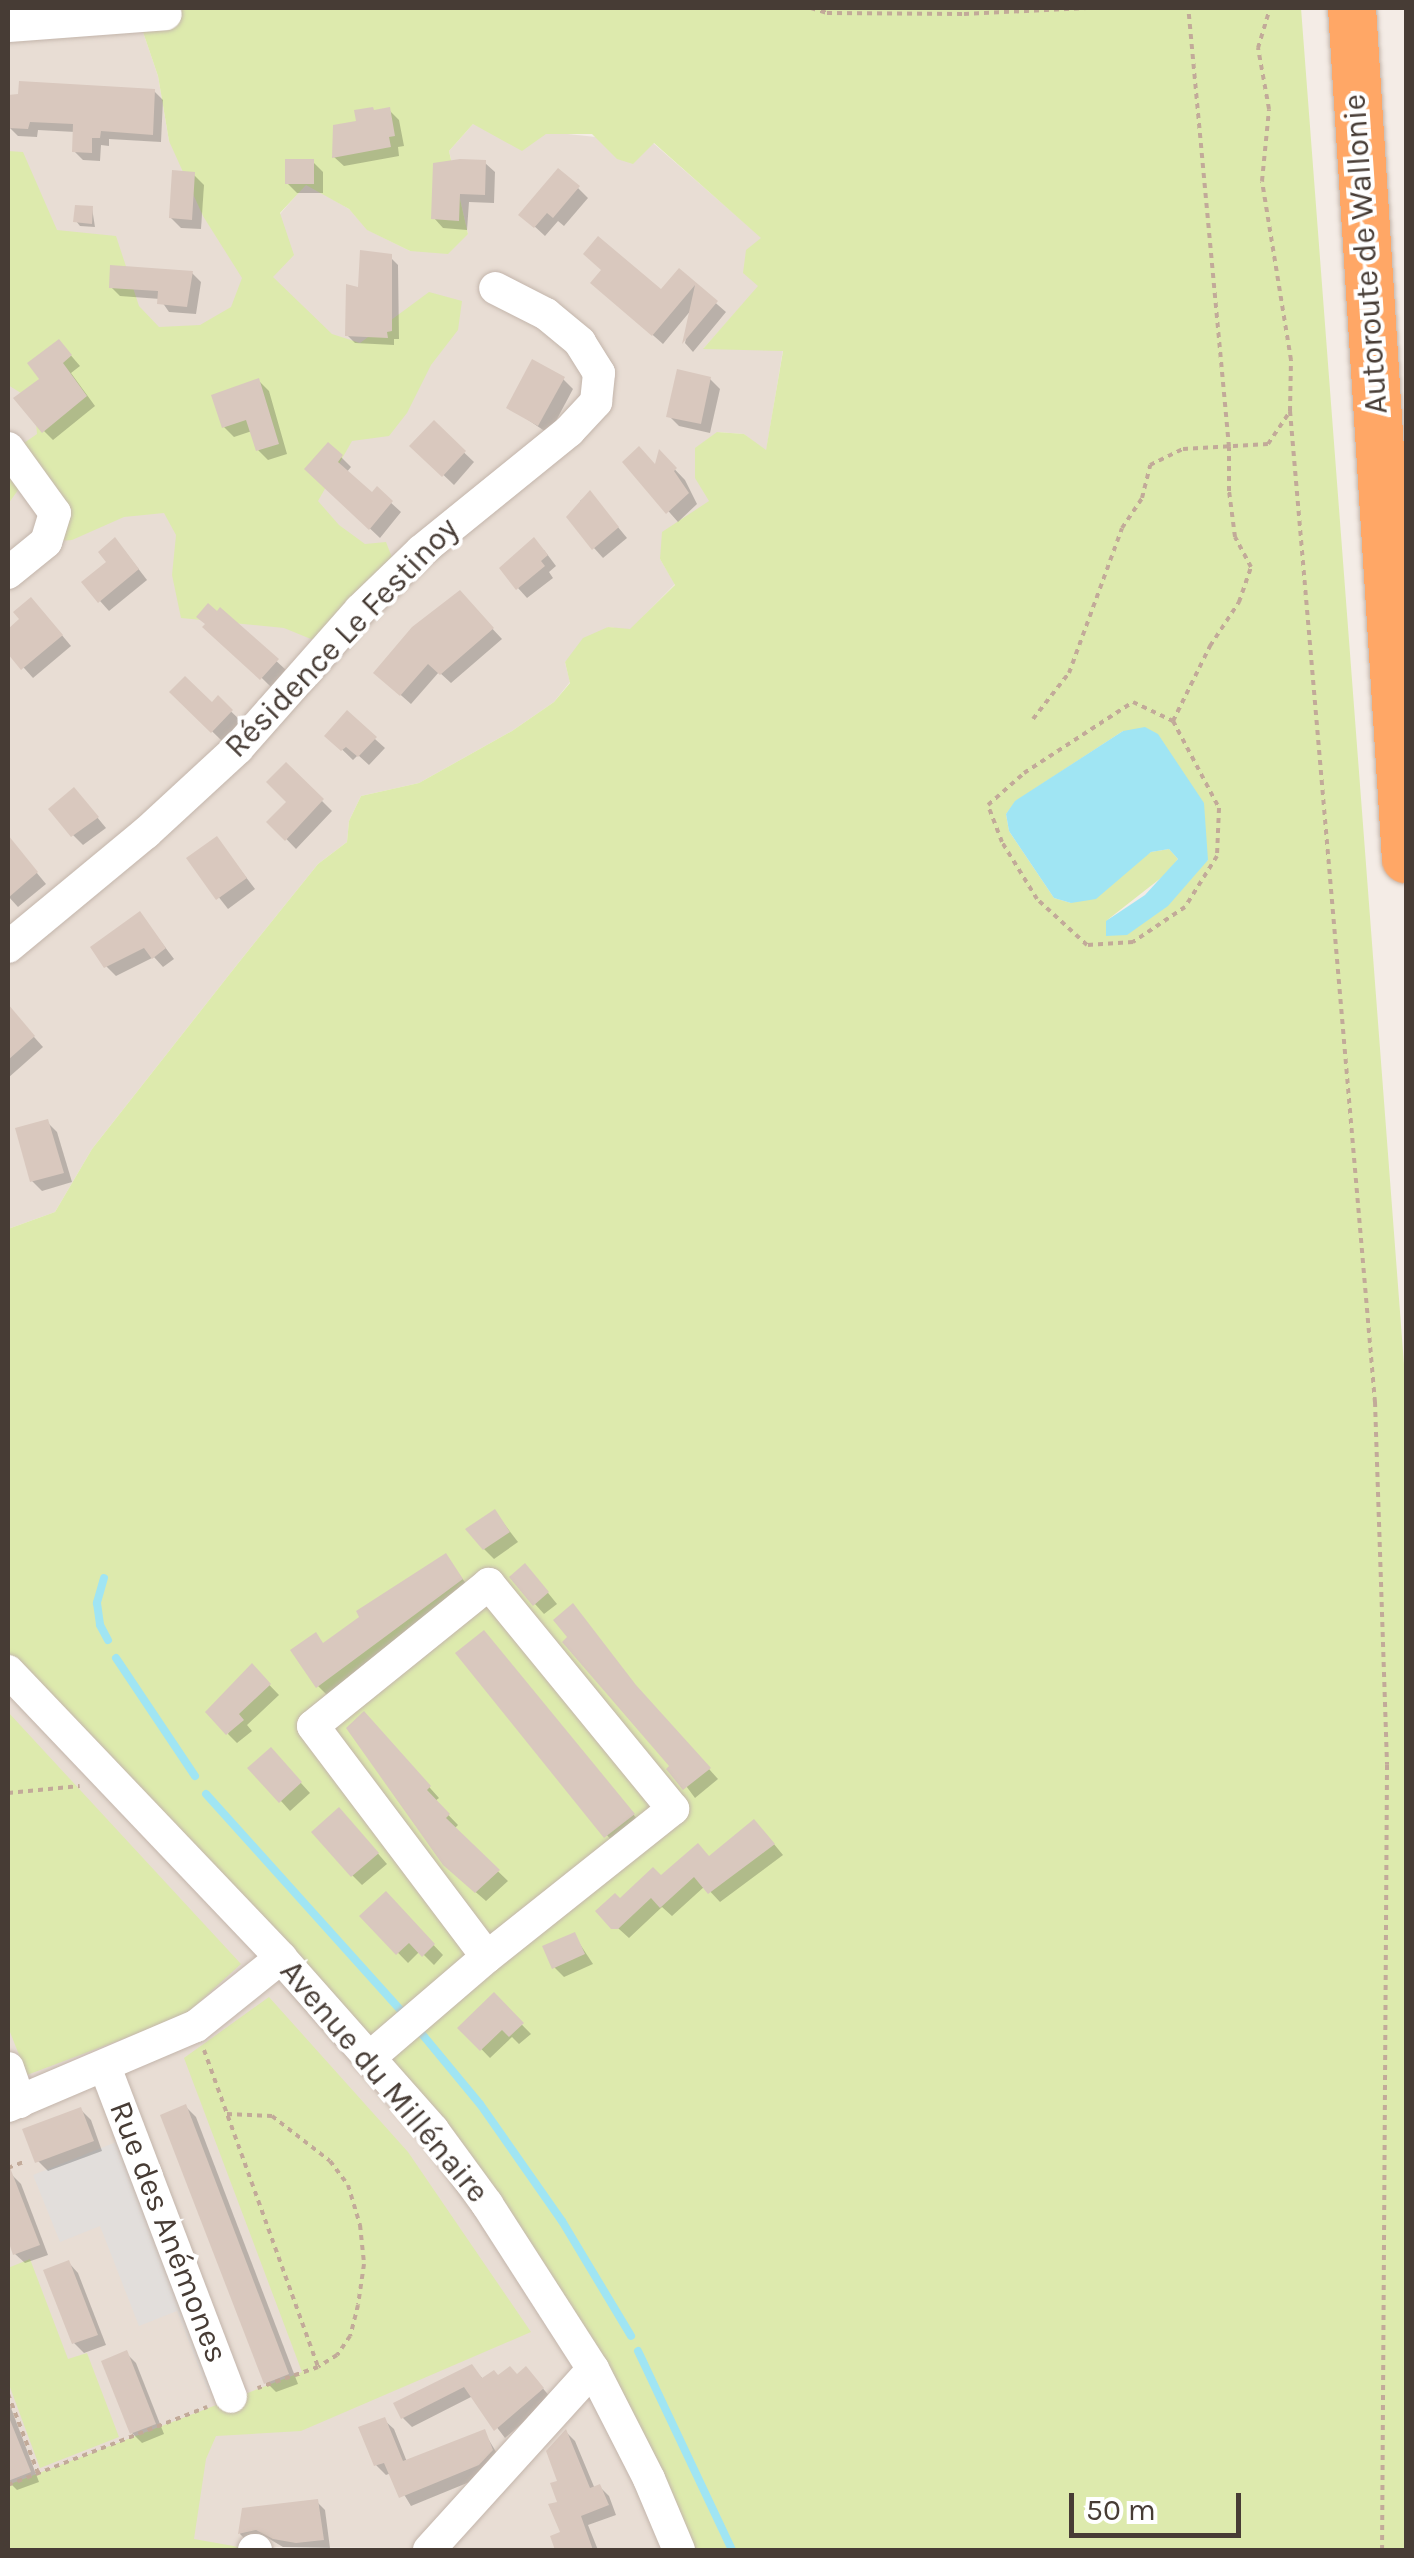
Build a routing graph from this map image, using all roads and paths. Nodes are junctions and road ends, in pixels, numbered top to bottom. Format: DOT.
graph roads {
  1 [pos="811,8"];
  2 [pos="1087,8"];
  3 [pos="1188,8"];
  4 [pos="1270,8"];
  5 [pos="1352,8"];
  6 [pos="166,14"];
  7 [pos="8,26"];
  8 [pos="494,288"];
  9 [pos="1290,411"];
  10 [pos="1230,447"];
  11 [pos="8,448"];
  12 [pos="8,573"];
  13 [pos="1032,719"];
  14 [pos="1173,721"];
  15 [pos="1406,859"];
  16 [pos="8,947"];
  17 [pos="8,1671"];
  18 [pos="110,1782"];
  19 [pos="8,1793"];
  20 [pos="487,1956"];
  21 [pos="281,1958"];
  22 [pos="370,2058"];
  23 [pos="8,2068"];
  24 [pos="105,2068"];
  25 [pos="14,2104"];
  26 [pos="227,2114"];
  27 [pos="26,2161"];
  28 [pos="8,2168"];
  29 [pos="318,2367"];
  30 [pos="593,2369"];
  31 [pos="8,2394"];
  32 [pos="230,2397"];
  33 [pos="38,2473"];
  34 [pos="429,2550"];
  35 [pos="679,2550"];
  36 [pos="1382,2550"];
  1 -- 2 [label="path"];
  3 -- 10 [label="path"];
  4 -- 9 [label="path"];
  5 -- 15 [label="highway, Autoroute de Wallonie"];
  6 -- 7 [label="street"];
  8 -- 16 [label="street, Résidence Le Festinoy"];
  9 -- 10 [label="path"];
  9 -- 36 [label="path"];
  10 -- 13 [label="path"];
  10 -- 14 [label="path"];
  11 -- 12 [label="street"];
  14 -- 14 [label="path"];
  17 -- 18 [label="street, Avenue du Millénaire"];
  18 -- 19 [label="path"];
  18 -- 21 [label="street, Avenue du Millénaire"];
  20 -- 20 [label="street"];
  20 -- 22 [label="street"];
  21 -- 22 [label="street, Avenue du Millénaire"];
  21 -- 24 [label="street"];
  22 -- 30 [label="street, Avenue du Millénaire"];
  23 -- 25 [label="street"];
  24 -- 25 [label="street"];
  24 -- 32 [label="street, Rue des Anémones"];
  26 -- 29 [label="path"];
  27 -- 28 [label="path"];
  30 -- 34 [label="street"];
  30 -- 35 [label="street, Avenue du Millénaire"];
  31 -- 33 [label="path"];
}
